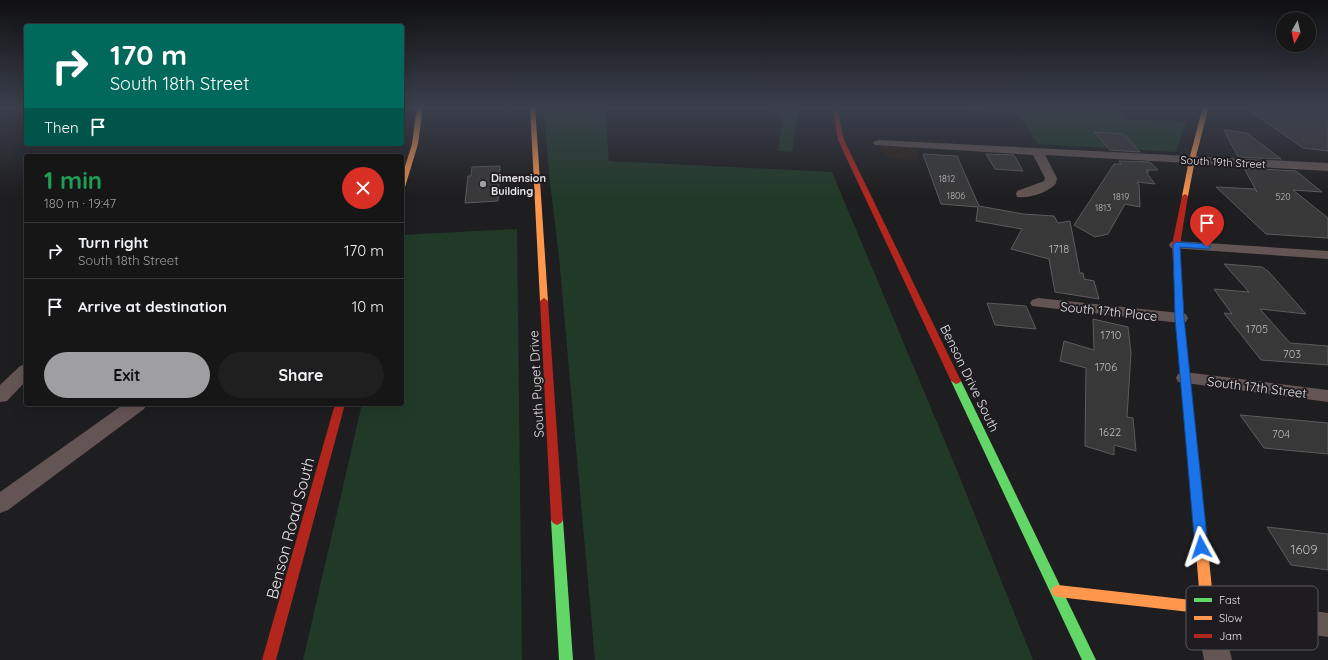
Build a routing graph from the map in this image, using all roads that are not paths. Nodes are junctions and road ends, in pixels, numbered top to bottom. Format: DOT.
graph roads {
  1 [pos="416,137"];
  2 [pos="534,137"];
  3 [pos="840,137"];
  4 [pos="1198,137"];
  5 [pos="879,143"];
  6 [pos="1037,152"];
  7 [pos="1192,160"];
  8 [pos="1328,167"];
  9 [pos="404,180"];
  10 [pos="1022,194"];
  11 [pos="1176,245"];
  12 [pos="1328,255"];
  13 [pos="1038,303"];
  14 [pos="1180,318"];
  15 [pos="24,372"];
  16 [pos="1186,378"];
  17 [pos="0,396"];
  18 [pos="1328,396"];
  19 [pos="134,406"];
  20 [pos="339,406"];
  21 [pos="0,504"];
  22 [pos="1205,586"];
  23 [pos="1058,591"];
  24 [pos="1186,606"];
  25 [pos="1318,623"];
  26 [pos="1328,624"];
  27 [pos="1216,650"];
  28 [pos="269,660"];
  29 [pos="566,660"];
  30 [pos="1089,660"];
  31 [pos="1218,660"];
  1 -- 9 [label="street"];
  2 -- 29 [label="street, South Puget Drive"];
  3 -- 23 [label="street, Benson Drive South"];
  4 -- 7 [label="street"];
  5 -- 6 [label="street, South 19th Street"];
  6 -- 7 [label="street, South 19th Street"];
  6 -- 10 [label="street"];
  7 -- 8 [label="street, South 19th Street"];
  7 -- 11 [label="street"];
  11 -- 12 [label="street"];
  11 -- 14 [label="street"];
  13 -- 14 [label="street, South 17th Place"];
  14 -- 16 [label="street"];
  15 -- 17 [label="street"];
  16 -- 18 [label="street, South 17th Street"];
  16 -- 22 [label="street"];
  19 -- 21 [label="street"];
  20 -- 28 [label="street, Benson Road South"];
  23 -- 24 [label="street"];
  23 -- 30 [label="street, Benson Drive South"];
  25 -- 26 [label="street"];
  27 -- 31 [label="street"];
}
